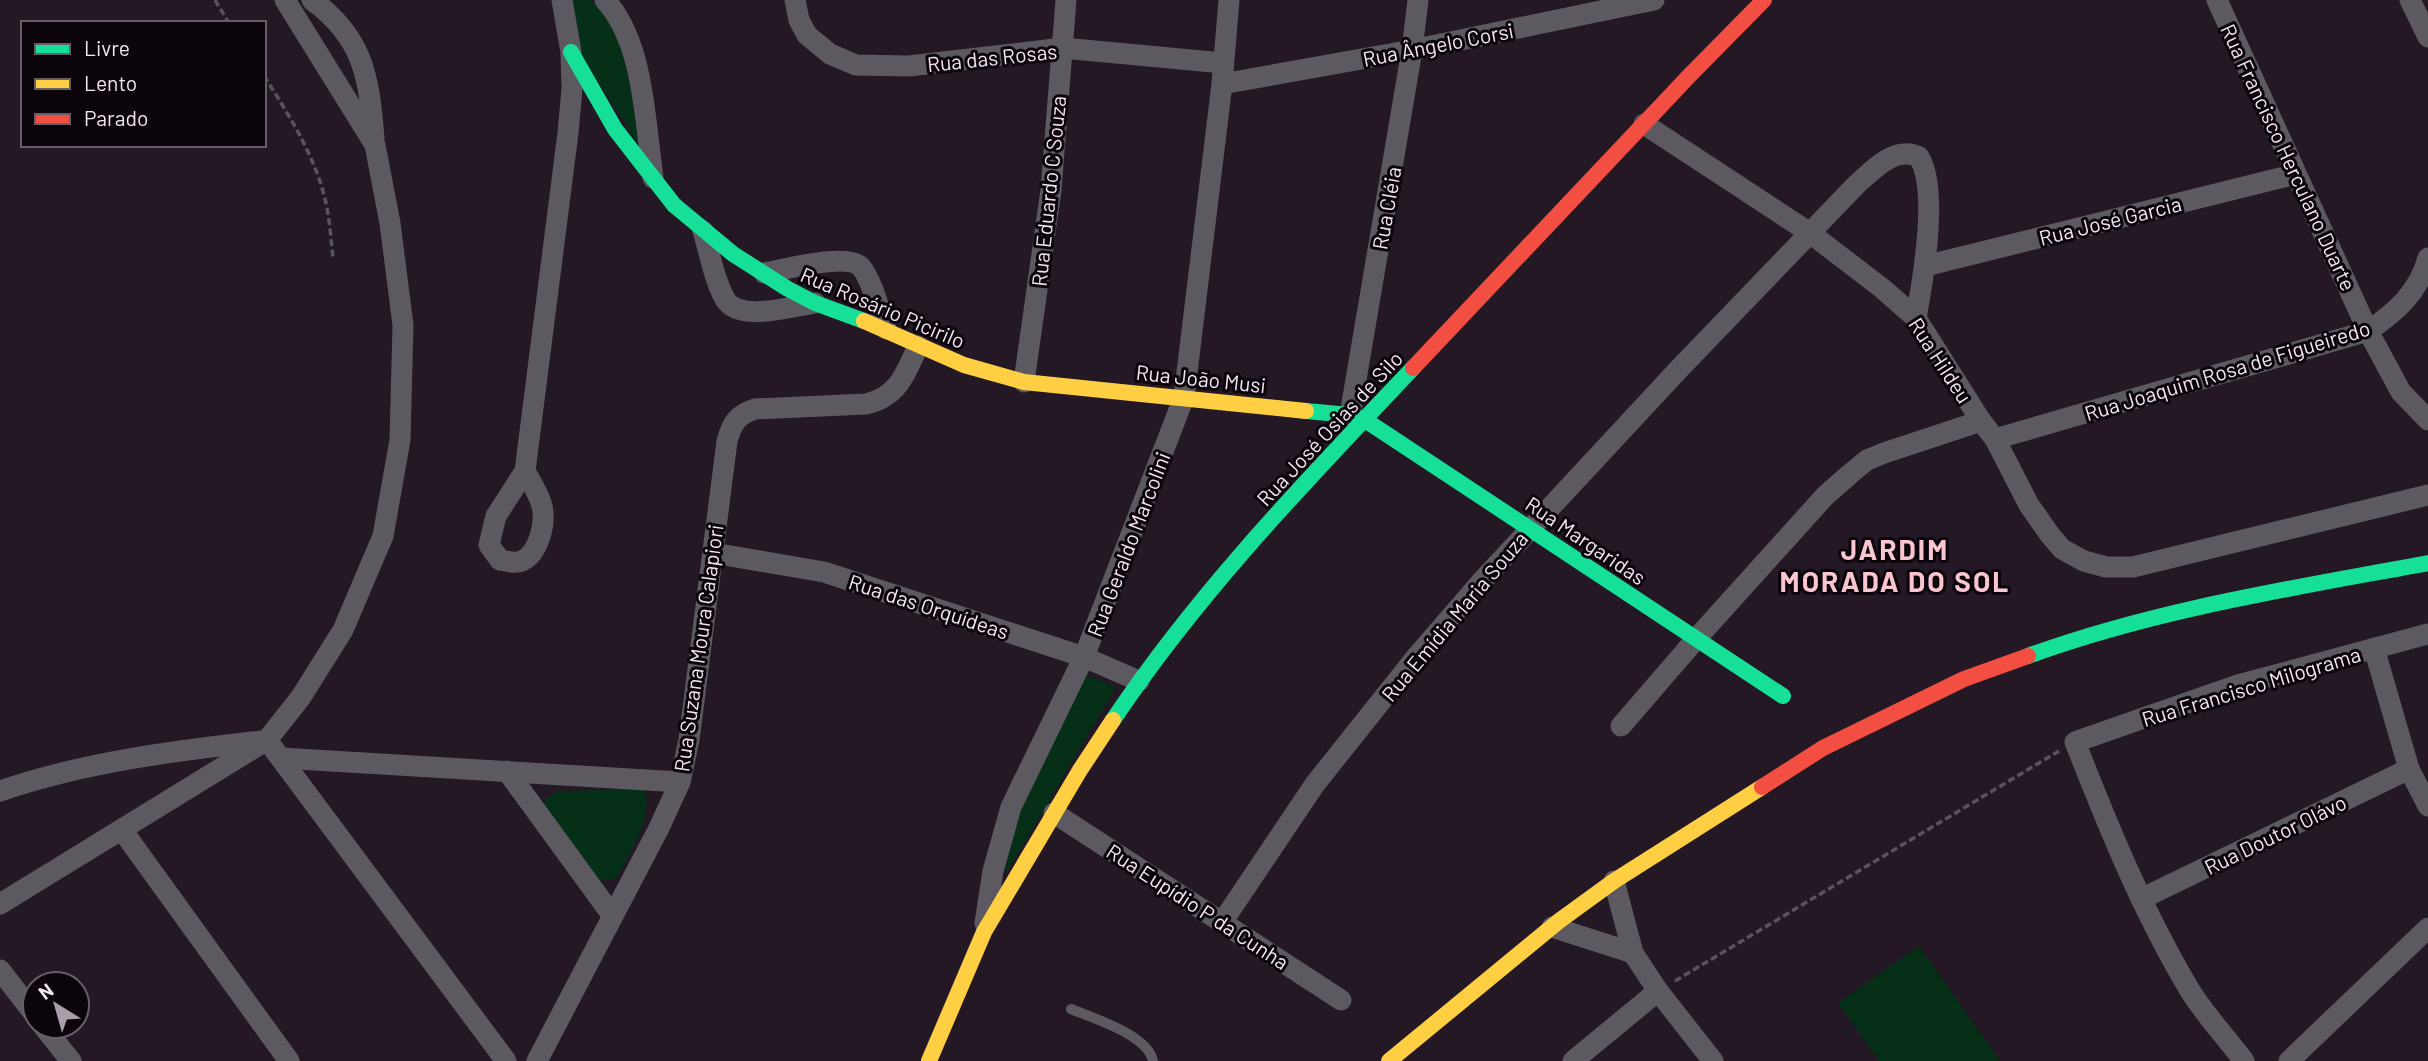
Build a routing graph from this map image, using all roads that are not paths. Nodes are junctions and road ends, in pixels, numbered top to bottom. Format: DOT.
graph roads {
  1 [pos="285,0"];
  2 [pos="312,0"];
  3 [pos="562,0"];
  4 [pos="605,0"];
  5 [pos="795,0"];
  6 [pos="1066,0"];
  7 [pos="1229,0"];
  8 [pos="1418,0"];
  9 [pos="1654,0"];
  10 [pos="1764,0"];
  11 [pos="2217,0"];
  12 [pos="2410,0"];
  13 [pos="2428,37"];
  14 [pos="1063,48"];
  15 [pos="1412,50"];
  16 [pos="571,52"];
  17 [pos="1223,73"];
  18 [pos="1643,124"];
  19 [pos="374,145"];
  20 [pos="2296,174"];
  21 [pos="653,180"];
  22 [pos="703,231"];
  23 [pos="1810,233"];
  24 [pos="2428,258"];
  25 [pos="1925,266"];
  26 [pos="764,273"];
  27 [pos="815,303"];
  28 [pos="1916,318"];
  29 [pos="886,329"];
  30 [pos="2368,331"];
  31 [pos="918,346"];
  32 [pos="1028,383"];
  33 [pos="1184,397"];
  34 [pos="1358,417"];
  35 [pos="2428,420"];
  36 [pos="1980,421"];
  37 [pos="1994,439"];
  38 [pos="524,471"];
  39 [pos="2428,495"];
  40 [pos="1530,528"];
  41 [pos="713,554"];
  42 [pos="2428,563"];
  43 [pos="2428,634"];
  44 [pos="1696,639"];
  45 [pos="2374,648"];
  46 [pos="1084,657"];
  47 [pos="1139,681"];
  48 [pos="1783,696"];
  49 [pos="1621,726"];
  50 [pos="267,740"];
  51 [pos="281,758"];
  52 [pos="2409,769"];
  53 [pos="507,771"];
  54 [pos="680,782"];
  55 [pos="0,791"];
  56 [pos="2428,806"];
  57 [pos="1054,813"];
  58 [pos="122,830"];
  59 [pos="1614,881"];
  60 [pos="2141,899"];
  61 [pos="0,904"];
  62 [pos="612,915"];
  63 [pos="1223,921"];
  64 [pos="1552,927"];
  65 [pos="2428,929"];
  66 [pos="984,932"];
  67 [pos="1633,953"];
  68 [pos="0,970"];
  69 [pos="1658,991"];
  70 [pos="21,997"];
  71 [pos="1341,1000"];
  72 [pos="1071,1009"];
  73 [pos="54,1040"];
  74 [pos="71,1061"];
  75 [pos="289,1061"];
  76 [pos="506,1061"];
  77 [pos="537,1061"];
  78 [pos="929,1061"];
  79 [pos="1153,1061"];
  80 [pos="1388,1061"];
  81 [pos="1573,1061"];
  82 [pos="1713,1061"];
  83 [pos="2244,1061"];
  84 [pos="2289,1061"];
  1 -- 19 [label="street"];
  2 -- 19 [label="street"];
  3 -- 16 [label="street"];
  4 -- 21 [label="street"];
  5 -- 14 [label="street, Rua das Rosas"];
  6 -- 14 [label="street, Rua Eduardo C Souza"];
  7 -- 17 [label="street, Rua Geraldo Marcolini"];
  8 -- 15 [label="street, Rua Cléia"];
  9 -- 15 [label="street, Rua Ângelo Corsi"];
  10 -- 18 [label="main road, Rua José Osias de Silo"];
  11 -- 20 [label="street, Rua Francisco Herculano Duarte"];
  12 -- 13 [label="street"];
  14 -- 17 [label="street, Rua das Rosas"];
  14 -- 32 [label="street, Rua Eduardo C Souza"];
  15 -- 17 [label="street, Rua Ângelo Corsi"];
  15 -- 34 [label="street, Rua Cléia"];
  16 -- 21 [label="main road, Rua Rosário Picirilo"];
  16 -- 38 [label="street"];
  17 -- 33 [label="street, Rua Geraldo Marcolini"];
  18 -- 23 [label="street, Rua Hildeu"];
  18 -- 34 [label="main road, Rua José Osias de Silo"];
  19 -- 50 [label="street"];
  20 -- 25 [label="street, Rua José Garcia"];
  20 -- 30 [label="street, Rua Francisco Herculano Duarte"];
  21 -- 22 [label="main road, Rua Rosário Picirilo"];
  22 -- 26 [label="main road, Rua Rosário Picirilo"];
  22 -- 27 [label="street"];
  23 -- 25 [label="street, Rua Emídia Maria Souza"];
  23 -- 28 [label="street, Rua Hildeu"];
  23 -- 40 [label="street, Rua Emídia Maria Souza"];
  24 -- 30 [label="street, Rua Joaquim Rosa de Figueiredo"];
  25 -- 28 [label="street"];
  26 -- 27 [label="main road, Rua Rosário Picirilo"];
  26 -- 29 [label="street"];
  27 -- 29 [label="main road, Rua Rosário Picirilo"];
  28 -- 36 [label="street, Rua Hildeu"];
  29 -- 31 [label="main road, Rua Rosário Picirilo"];
  30 -- 35 [label="street, Rua Francisco Herculano Duarte"];
  30 -- 37 [label="street, Rua Joaquim Rosa de Figueiredo"];
  31 -- 32 [label="main road, Rua Rosário Picirilo"];
  31 -- 41 [label="street, Rua Suzana Moura Calapiori"];
  32 -- 33 [label="main road, Rua João Musi"];
  33 -- 34 [label="main road, Rua João Musi"];
  33 -- 46 [label="street, Rua Geraldo Marcolini"];
  34 -- 40 [label="main road, Rua Margaridas"];
  34 -- 47 [label="main road, Rua José Osias de Silo"];
  36 -- 37 [label="street, Rua Hildeu"];
  36 -- 44 [label="street"];
  37 -- 39 [label="street, Rua Hildeu"];
  40 -- 44 [label="main road, Rua Margaridas"];
  40 -- 63 [label="street, Rua Emídia Maria Souza"];
  41 -- 46 [label="street, Rua das Orquídeas"];
  41 -- 54 [label="street, Rua Suzana Moura Calapiori"];
  42 -- 59 [label="main road"];
  43 -- 45 [label="street, Rua Francisco Milograma"];
  44 -- 48 [label="main road, Rua Margaridas"];
  44 -- 49 [label="street"];
  45 -- 52 [label="street"];
  45 -- 60 [label="street, Rua Francisco Milograma"];
  46 -- 47 [label="street, Rua das Orquídeas"];
  46 -- 66 [label="street, Rua Geraldo Marcolini"];
  47 -- 57 [label="main road, Rua José Osias de Silo"];
  50 -- 51 [label="street"];
  50 -- 55 [label="street"];
  50 -- 58 [label="street"];
  51 -- 53 [label="street, Rua Suzana Moura Calapiori"];
  51 -- 76 [label="street"];
  52 -- 56 [label="street"];
  52 -- 60 [label="street, Rua Doutor Olávo"];
  53 -- 54 [label="street, Rua Suzana Moura Calapiori"];
  53 -- 62 [label="street"];
  54 -- 62 [label="street"];
  57 -- 63 [label="street, Rua Eupídio P da Cunha"];
  57 -- 66 [label="main road, Rua José Osias de Silo"];
  58 -- 61 [label="street"];
  58 -- 75 [label="street"];
  59 -- 64 [label="main road"];
  59 -- 67 [label="street"];
  60 -- 83 [label="street"];
  62 -- 77 [label="street"];
  63 -- 71 [label="street, Rua Eupídio P da Cunha"];
  64 -- 67 [label="street"];
  64 -- 80 [label="main road"];
  65 -- 84 [label="street"];
  66 -- 78 [label="main road, Rua Geraldo Marcolini"];
  67 -- 69 [label="street"];
  68 -- 70 [label="street"];
  69 -- 81 [label="street"];
  69 -- 82 [label="street"];
  72 -- 79 [label="lane"];
  73 -- 74 [label="street"];
}
